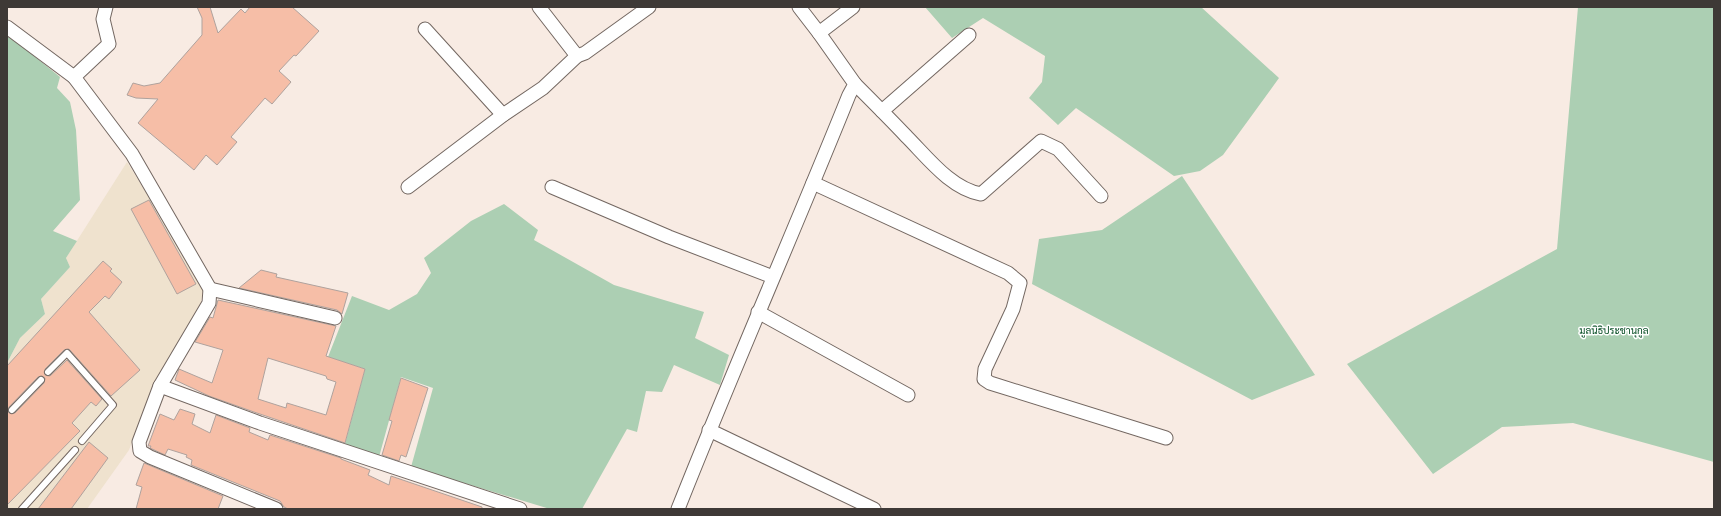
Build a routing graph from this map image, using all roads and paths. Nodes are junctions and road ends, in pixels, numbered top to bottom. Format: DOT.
graph roads {
  1 [pos="106,7"];
  2 [pos="539,7"];
  3 [pos="649,7"];
  4 [pos="798,7"];
  5 [pos="854,7"];
  6 [pos="7,26"];
  7 [pos="425,29"];
  8 [pos="820,33"];
  9 [pos="969,35"];
  10 [pos="577,56"];
  11 [pos="74,77"];
  12 [pos="855,84"];
  13 [pos="882,111"];
  14 [pos="503,115"];
  15 [pos="813,183"];
  16 [pos="408,187"];
  17 [pos="552,187"];
  18 [pos="1101,196"];
  19 [pos="773,277"];
  20 [pos="210,289"];
  21 [pos="758,312"];
  22 [pos="335,318"];
  23 [pos="48,372"];
  24 [pos="41,380"];
  25 [pos="160,386"];
  26 [pos="908,395"];
  27 [pos="12,410"];
  28 [pos="709,430"];
  29 [pos="1166,438"];
  30 [pos="82,442"];
  31 [pos="75,450"];
  32 [pos="253,505"];
  33 [pos="22,509"];
  34 [pos="276,509"];
  35 [pos="520,509"];
  36 [pos="678,509"];
  37 [pos="874,509"];
  1 -- 11 [label="street"];
  2 -- 10 [label="street"];
  3 -- 10 [label="street"];
  4 -- 8 [label="street"];
  5 -- 8 [label="street"];
  6 -- 11 [label="street"];
  7 -- 14 [label="street"];
  8 -- 12 [label="street"];
  9 -- 13 [label="street"];
  10 -- 14 [label="street"];
  11 -- 20 [label="street"];
  12 -- 13 [label="street"];
  12 -- 15 [label="street"];
  13 -- 18 [label="street"];
  14 -- 16 [label="street"];
  15 -- 19 [label="street"];
  15 -- 29 [label="street"];
  17 -- 19 [label="street"];
  19 -- 21 [label="street"];
  20 -- 22 [label="street"];
  20 -- 25 [label="street"];
  21 -- 26 [label="street"];
  21 -- 28 [label="street"];
  23 -- 30 [label="lane"];
  24 -- 27 [label="lane"];
  25 -- 32 [label="street"];
  25 -- 35 [label="street"];
  28 -- 36 [label="street"];
  28 -- 37 [label="street"];
  31 -- 33 [label="lane"];
  32 -- 34 [label="street"];
}
